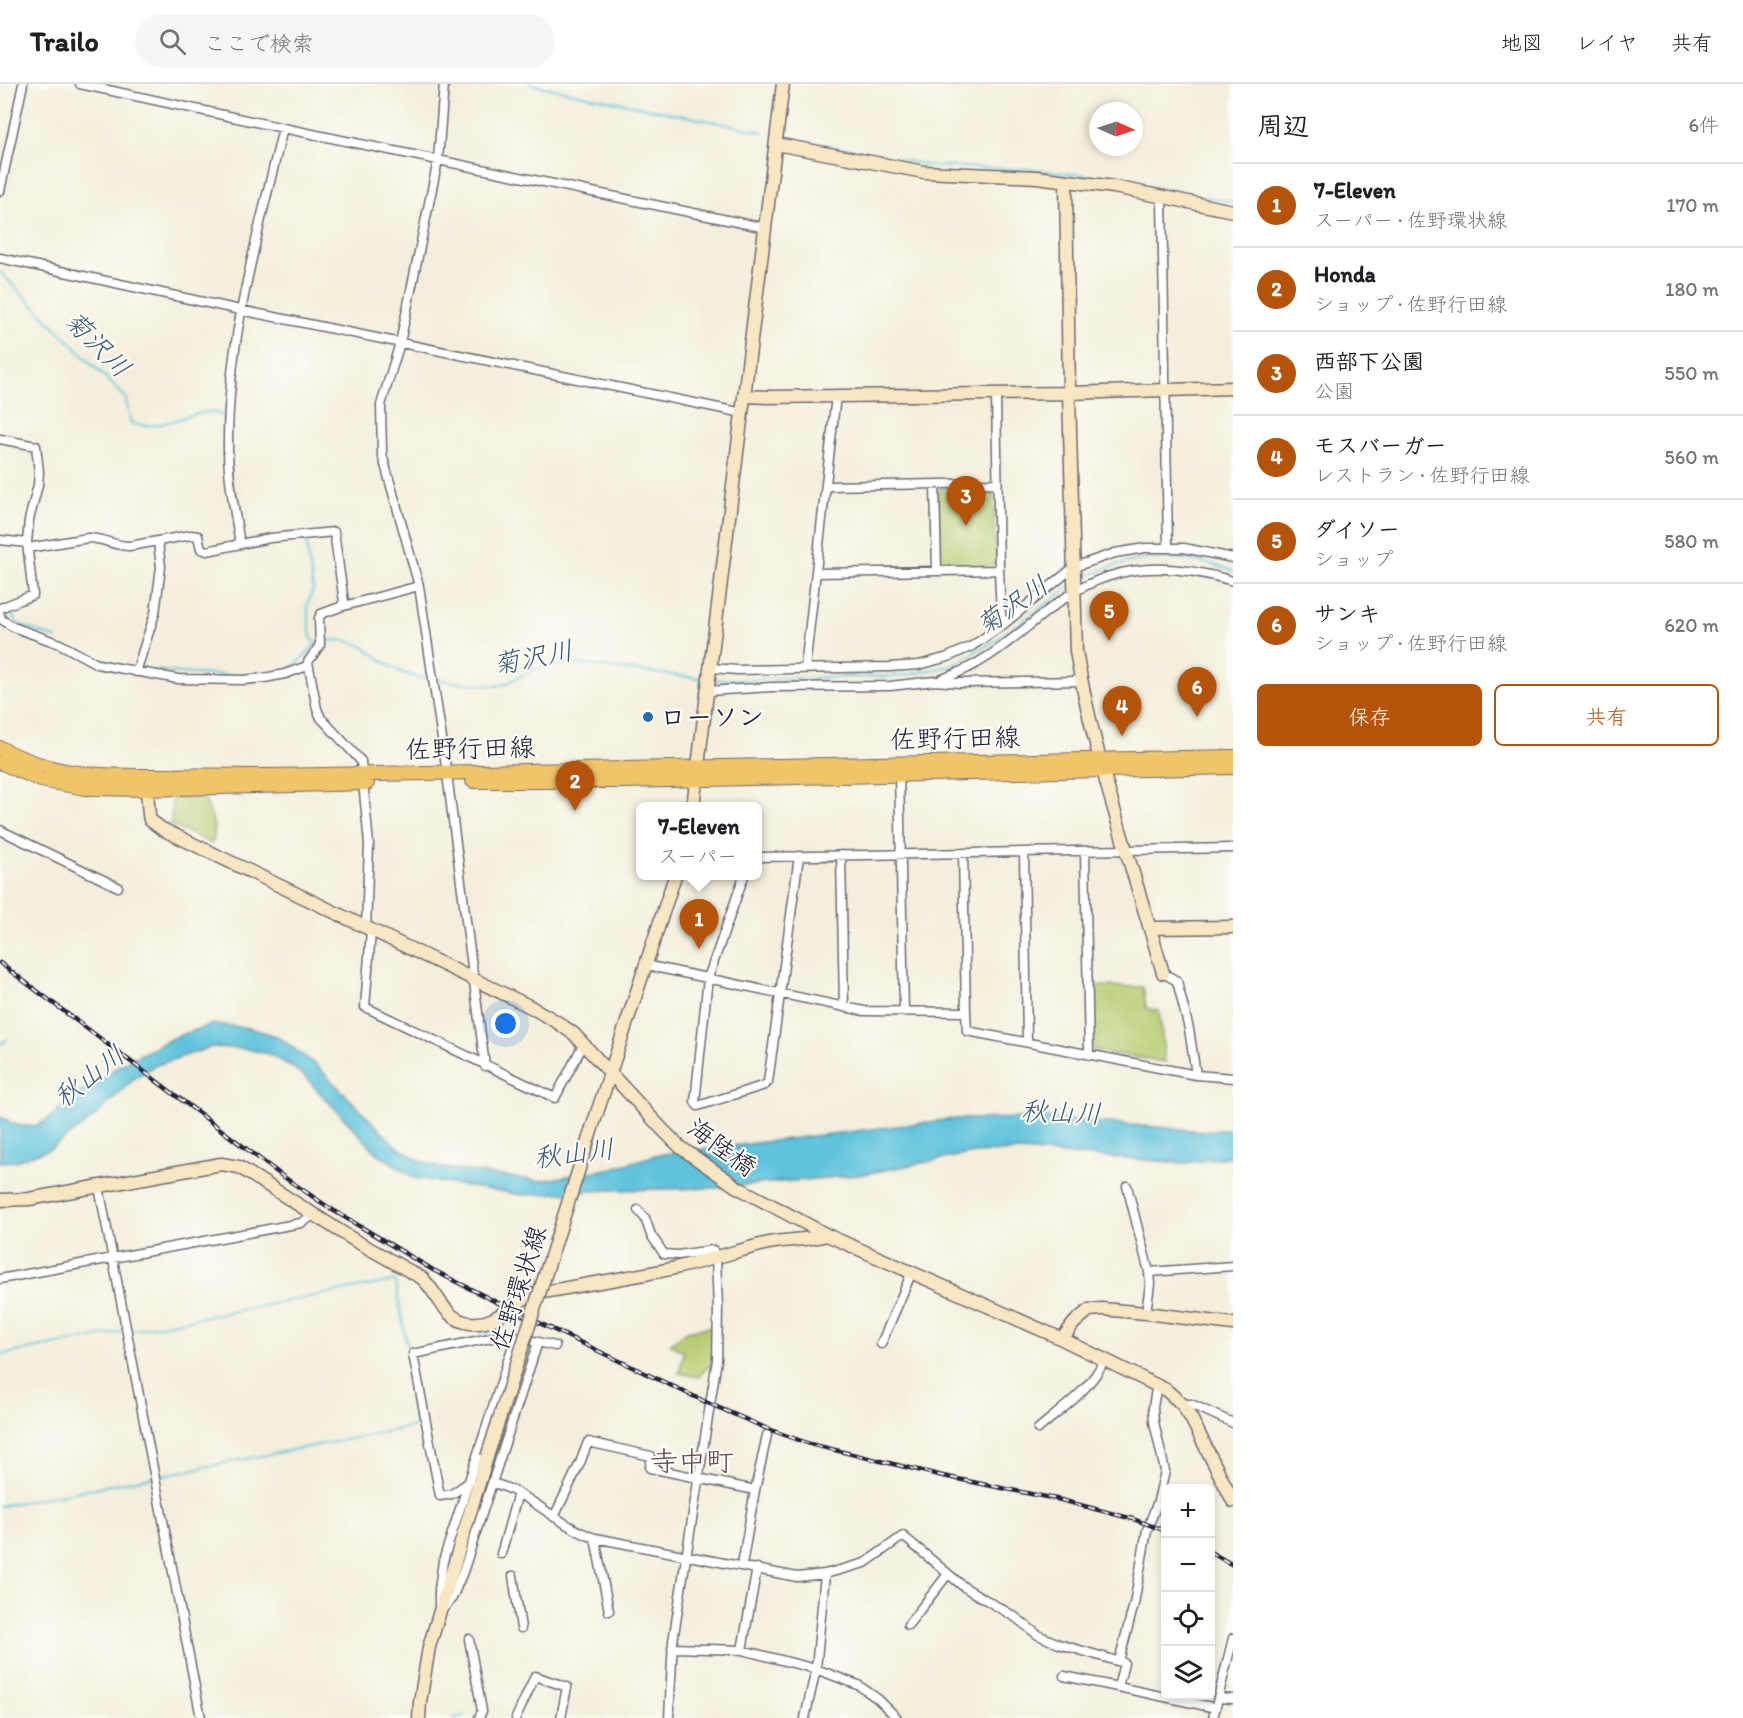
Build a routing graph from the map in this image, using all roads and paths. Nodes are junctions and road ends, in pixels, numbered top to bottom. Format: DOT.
graph roads {
  1 [pos="23,84"];
  2 [pos="80,84"];
  3 [pos="444,84"];
  4 [pos="783,84"];
  5 [pos="282,128"];
  6 [pos="0,143"];
  7 [pos="776,144"];
  8 [pos="10,145"];
  9 [pos="438,160"];
  10 [pos="1066,181"];
  11 [pos="0,191"];
  12 [pos="1162,197"];
  13 [pos="1233,211"];
  14 [pos="766,228"];
  15 [pos="0,258"];
  16 [pos="240,310"];
  17 [pos="400,343"];
  18 [pos="1233,388"];
  19 [pos="1166,390"];
  20 [pos="1069,393"];
  21 [pos="996,394"];
  22 [pos="745,396"];
  23 [pos="837,396"];
  24 [pos="743,413"];
  25 [pos="0,438"];
  26 [pos="997,483"];
  27 [pos="935,484"];
  28 [pos="827,486"];
  29 [pos="0,540"];
  30 [pos="158,540"];
  31 [pos="240,544"];
  32 [pos="28,546"];
  33 [pos="1168,547"];
  34 [pos="1233,558"];
  35 [pos="1074,569"];
  36 [pos="999,570"];
  37 [pos="937,571"];
  38 [pos="817,573"];
  39 [pos="1233,581"];
  40 [pos="419,586"];
  41 [pos="1074,591"];
  42 [pos="340,607"];
  43 [pos="0,608"];
  44 [pos="0,618"];
  45 [pos="1004,624"];
  46 [pos="307,666"];
  47 [pos="805,668"];
  48 [pos="136,672"];
  49 [pos="710,679"];
  50 [pos="935,681"];
  51 [pos="1081,681"];
  52 [pos="0,748"];
  53 [pos="1233,757"];
  54 [pos="0,762"];
  55 [pos="1103,764"];
  56 [pos="1233,767"];
  57 [pos="899,769"];
  58 [pos="699,773"];
  59 [pos="447,777"];
  60 [pos="364,778"];
  61 [pos="146,782"];
  62 [pos="694,802"];
  63 [pos="0,830"];
  64 [pos="1233,848"];
  65 [pos="1085,850"];
  66 [pos="1126,850"];
  67 [pos="1024,852"];
  68 [pos="963,853"];
  69 [pos="901,854"];
  70 [pos="841,855"];
  71 [pos="799,856"];
  72 [pos="762,857"];
  73 [pos="674,880"];
  74 [pos="743,880"];
  75 [pos="118,887"];
  76 [pos="1233,927"];
  77 [pos="1150,928"];
  78 [pos="368,930"];
  79 [pos="645,965"];
  80 [pos="1163,973"];
  81 [pos="708,978"];
  82 [pos="474,981"];
  83 [pos="780,993"];
  84 [pos="844,1006"];
  85 [pos="904,1011"];
  86 [pos="966,1012"];
  87 [pos="1027,1042"];
  88 [pos="583,1045"];
  89 [pos="1089,1054"];
  90 [pos="485,1066"];
  91 [pos="610,1074"];
  92 [pos="1197,1075"];
  93 [pos="1233,1078"];
  94 [pos="1127,1186"];
  95 [pos="99,1187"];
  96 [pos="0,1200"];
  97 [pos="638,1210"];
  98 [pos="314,1215"];
  99 [pos="827,1235"];
  100 [pos="113,1257"];
  101 [pos="716,1258"];
  102 [pos="1233,1266"];
  103 [pos="912,1272"];
  104 [pos="1149,1272"];
  105 [pos="0,1279"];
  106 [pos="1146,1313"];
  107 [pos="482,1324"];
  108 [pos="1233,1324"];
  109 [pos="516,1336"];
  110 [pos="484,1338"];
  111 [pos="1062,1339"];
  112 [pos="538,1342"];
  113 [pos="881,1344"];
  114 [pos="555,1346"];
  115 [pos="1105,1359"];
  116 [pos="1157,1384"];
  117 [pos="1182,1404"];
  118 [pos="1233,1423"];
  119 [pos="1038,1429"];
  120 [pos="767,1435"];
  121 [pos="698,1478"];
  122 [pos="469,1482"];
  123 [pos="493,1483"];
  124 [pos="754,1490"];
  125 [pos="518,1493"];
  126 [pos="1233,1501"];
  127 [pos="554,1517"];
  128 [pos="595,1538"];
  129 [pos="501,1554"];
  130 [pos="685,1556"];
  131 [pos="742,1565"];
  132 [pos="757,1568"];
  133 [pos="825,1574"];
  134 [pos="948,1575"];
  135 [pos="513,1576"];
  136 [pos="609,1611"];
  137 [pos="439,1614"];
  138 [pos="908,1625"];
  139 [pos="521,1628"];
  140 [pos="1233,1638"];
  141 [pos="470,1639"];
  142 [pos="672,1648"];
  143 [pos="742,1650"];
  144 [pos="1119,1661"];
  145 [pos="816,1669"];
  146 [pos="1064,1676"];
  147 [pos="1118,1687"];
  148 [pos="1218,1698"];
  149 [pos="1233,1699"];
  150 [pos="1216,1708"];
  151 [pos="201,1718"];
  152 [pos="419,1718"];
  153 [pos="479,1718"];
  154 [pos="516,1718"];
  155 [pos="561,1718"];
  156 [pos="669,1718"];
  157 [pos="805,1718"];
  158 [pos="897,1718"];
  159 [pos="1213,1718"];
  1 -- 8 [label="street"];
  2 -- 5 [label="street"];
  3 -- 9 [label="street"];
  4 -- 7 [label="street"];
  5 -- 9 [label="street"];
  5 -- 16 [label="street"];
  6 -- 8 [label="street"];
  7 -- 10 [label="street"];
  7 -- 14 [label="street"];
  8 -- 11 [label="street"];
  9 -- 14 [label="street"];
  9 -- 17 [label="street"];
  10 -- 12 [label="street"];
  10 -- 20 [label="street"];
  12 -- 13 [label="street"];
  12 -- 19 [label="street"];
  14 -- 22 [label="street"];
  15 -- 16 [label="street"];
  16 -- 17 [label="street"];
  16 -- 31 [label="street"];
  17 -- 24 [label="street"];
  17 -- 40 [label="street"];
  18 -- 19 [label="street"];
  19 -- 20 [label="street"];
  19 -- 33 [label="street"];
  20 -- 21 [label="street"];
  20 -- 35 [label="street"];
  21 -- 23 [label="street"];
  21 -- 26 [label="street"];
  22 -- 23 [label="street"];
  22 -- 24 [label="street"];
  23 -- 28 [label="street"];
  24 -- 49 [label="street"];
  25 -- 32 [label="street"];
  26 -- 27 [label="street"];
  26 -- 36 [label="street"];
  27 -- 28 [label="street"];
  27 -- 37 [label="street"];
  28 -- 38 [label="street"];
  29 -- 32 [label="street"];
  30 -- 31 [label="street"];
  30 -- 32 [label="street"];
  30 -- 48 [label="street"];
  31 -- 42 [label="street"];
  32 -- 43 [label="street"];
  33 -- 34 [label="street"];
  33 -- 35 [label="street"];
  35 -- 41 [label="street"];
  35 -- 45 [label="street"];
  36 -- 37 [label="street"];
  36 -- 45 [label="street"];
  37 -- 38 [label="street"];
  38 -- 47 [label="street"];
  39 -- 41 [label="street"];
  40 -- 42 [label="street"];
  40 -- 59 [label="street"];
  41 -- 50 [label="street"];
  41 -- 51 [label="street"];
  42 -- 46 [label="street"];
  44 -- 48 [label="street"];
  45 -- 47 [label="street"];
  46 -- 48 [label="street"];
  46 -- 60 [label="street"];
  47 -- 49 [label="street"];
  49 -- 50 [label="street"];
  49 -- 58 [label="street"];
  50 -- 51 [label="street"];
  51 -- 55 [label="street"];
  52 -- 61 [label="main road, 佐野行田線"];
  53 -- 55 [label="main road, 佐野行田線"];
  54 -- 61 [label="main road, 佐野行田線"];
  55 -- 56 [label="main road, 佐野行田線"];
  55 -- 57 [label="main road, 佐野行田線"];
  55 -- 66 [label="street"];
  57 -- 58 [label="main road, 佐野行田線"];
  57 -- 69 [label="street"];
  58 -- 59 [label="main road, 佐野行田線"];
  58 -- 62 [label="street"];
  59 -- 60 [label="main road, 佐野行田線"];
  59 -- 82 [label="street"];
  60 -- 61 [label="main road, 佐野行田線"];
  60 -- 78 [label="street"];
  61 -- 78 [label="street, 海陸橋"];
  63 -- 75 [label="street"];
  64 -- 66 [label="street"];
  65 -- 66 [label="street"];
  65 -- 67 [label="street"];
  65 -- 89 [label="street"];
  66 -- 77 [label="street"];
  67 -- 68 [label="street"];
  67 -- 87 [label="street"];
  68 -- 69 [label="street"];
  68 -- 86 [label="street"];
  69 -- 70 [label="street"];
  69 -- 85 [label="street"];
  70 -- 71 [label="street"];
  70 -- 84 [label="street"];
  71 -- 72 [label="street"];
  71 -- 83 [label="street"];
  73 -- 79 [label="street, 佐野環状線"];
  74 -- 81 [label="street"];
  76 -- 77 [label="street"];
  77 -- 80 [label="street"];
  78 -- 82 [label="street, 海陸橋"];
  78 -- 90 [label="street"];
  79 -- 81 [label="street"];
  79 -- 91 [label="street, 佐野環状線"];
  80 -- 92 [label="street"];
  81 -- 83 [label="street"];
  81 -- 83 [label="street"];
  82 -- 88 [label="street, 海陸橋"];
  82 -- 90 [label="street"];
  83 -- 84 [label="street"];
  84 -- 85 [label="street"];
  85 -- 86 [label="street"];
  86 -- 87 [label="street"];
  87 -- 89 [label="street"];
  88 -- 90 [label="street"];
  88 -- 91 [label="street, 海陸橋"];
  89 -- 92 [label="street"];
  91 -- 99 [label="street, 海陸橋"];
  91 -- 137 [label="street, 佐野環状線, bridge"];
  92 -- 93 [label="street"];
  94 -- 104 [label="street"];
  95 -- 96 [label="street"];
  95 -- 98 [label="street"];
  95 -- 100 [label="street"];
  97 -- 101 [label="street"];
  98 -- 100 [label="street"];
  98 -- 107 [label="street"];
  99 -- 101 [label="street"];
  99 -- 103 [label="street, 海陸橋"];
  100 -- 105 [label="street"];
  100 -- 151 [label="street"];
  101 -- 107 [label="street"];
  101 -- 121 [label="street"];
  102 -- 104 [label="street"];
  103 -- 111 [label="street, 海陸橋"];
  103 -- 113 [label="street"];
  104 -- 106 [label="street"];
  106 -- 108 [label="street"];
  106 -- 111 [label="street"];
  107 -- 110 [label="street"];
  109 -- 110 [label="street"];
  109 -- 112 [label="street"];
  109 -- 122 [label="street"];
  110 -- 122 [label="street"];
  111 -- 115 [label="street, 海陸橋"];
  112 -- 114 [label="street"];
  112 -- 123 [label="street"];
  115 -- 116 [label="street, 海陸橋"];
  115 -- 119 [label="street"];
  116 -- 117 [label="street, 海陸橋"];
  116 -- 144 [label="street"];
  117 -- 118 [label="street"];
  117 -- 126 [label="street"];
  120 -- 124 [label="street"];
  121 -- 124 [label="street"];
  121 -- 127 [label="street"];
  121 -- 130 [label="street"];
  122 -- 137 [label="street"];
  123 -- 125 [label="street"];
  123 -- 137 [label="street"];
  124 -- 131 [label="street"];
  125 -- 127 [label="street"];
  125 -- 129 [label="street"];
  127 -- 128 [label="street"];
  128 -- 130 [label="street"];
  128 -- 136 [label="street"];
  130 -- 131 [label="street"];
  130 -- 142 [label="street"];
  131 -- 132 [label="street"];
  132 -- 133 [label="street"];
  132 -- 143 [label="street"];
  133 -- 134 [label="street"];
  133 -- 145 [label="street"];
  134 -- 138 [label="street"];
  134 -- 144 [label="street"];
  135 -- 139 [label="street"];
  137 -- 152 [label="street, 佐野環状線"];
  140 -- 148 [label="street"];
  141 -- 153 [label="street"];
  142 -- 143 [label="street"];
  142 -- 156 [label="street"];
  143 -- 145 [label="street"];
  144 -- 147 [label="street"];
  145 -- 157 [label="street"];
  145 -- 158 [label="street"];
  146 -- 147 [label="street"];
  147 -- 150 [label="street"];
  148 -- 149 [label="street"];
  148 -- 150 [label="street"];
  150 -- 159 [label="street"];
  154 -- 155 [label="street"];
}
